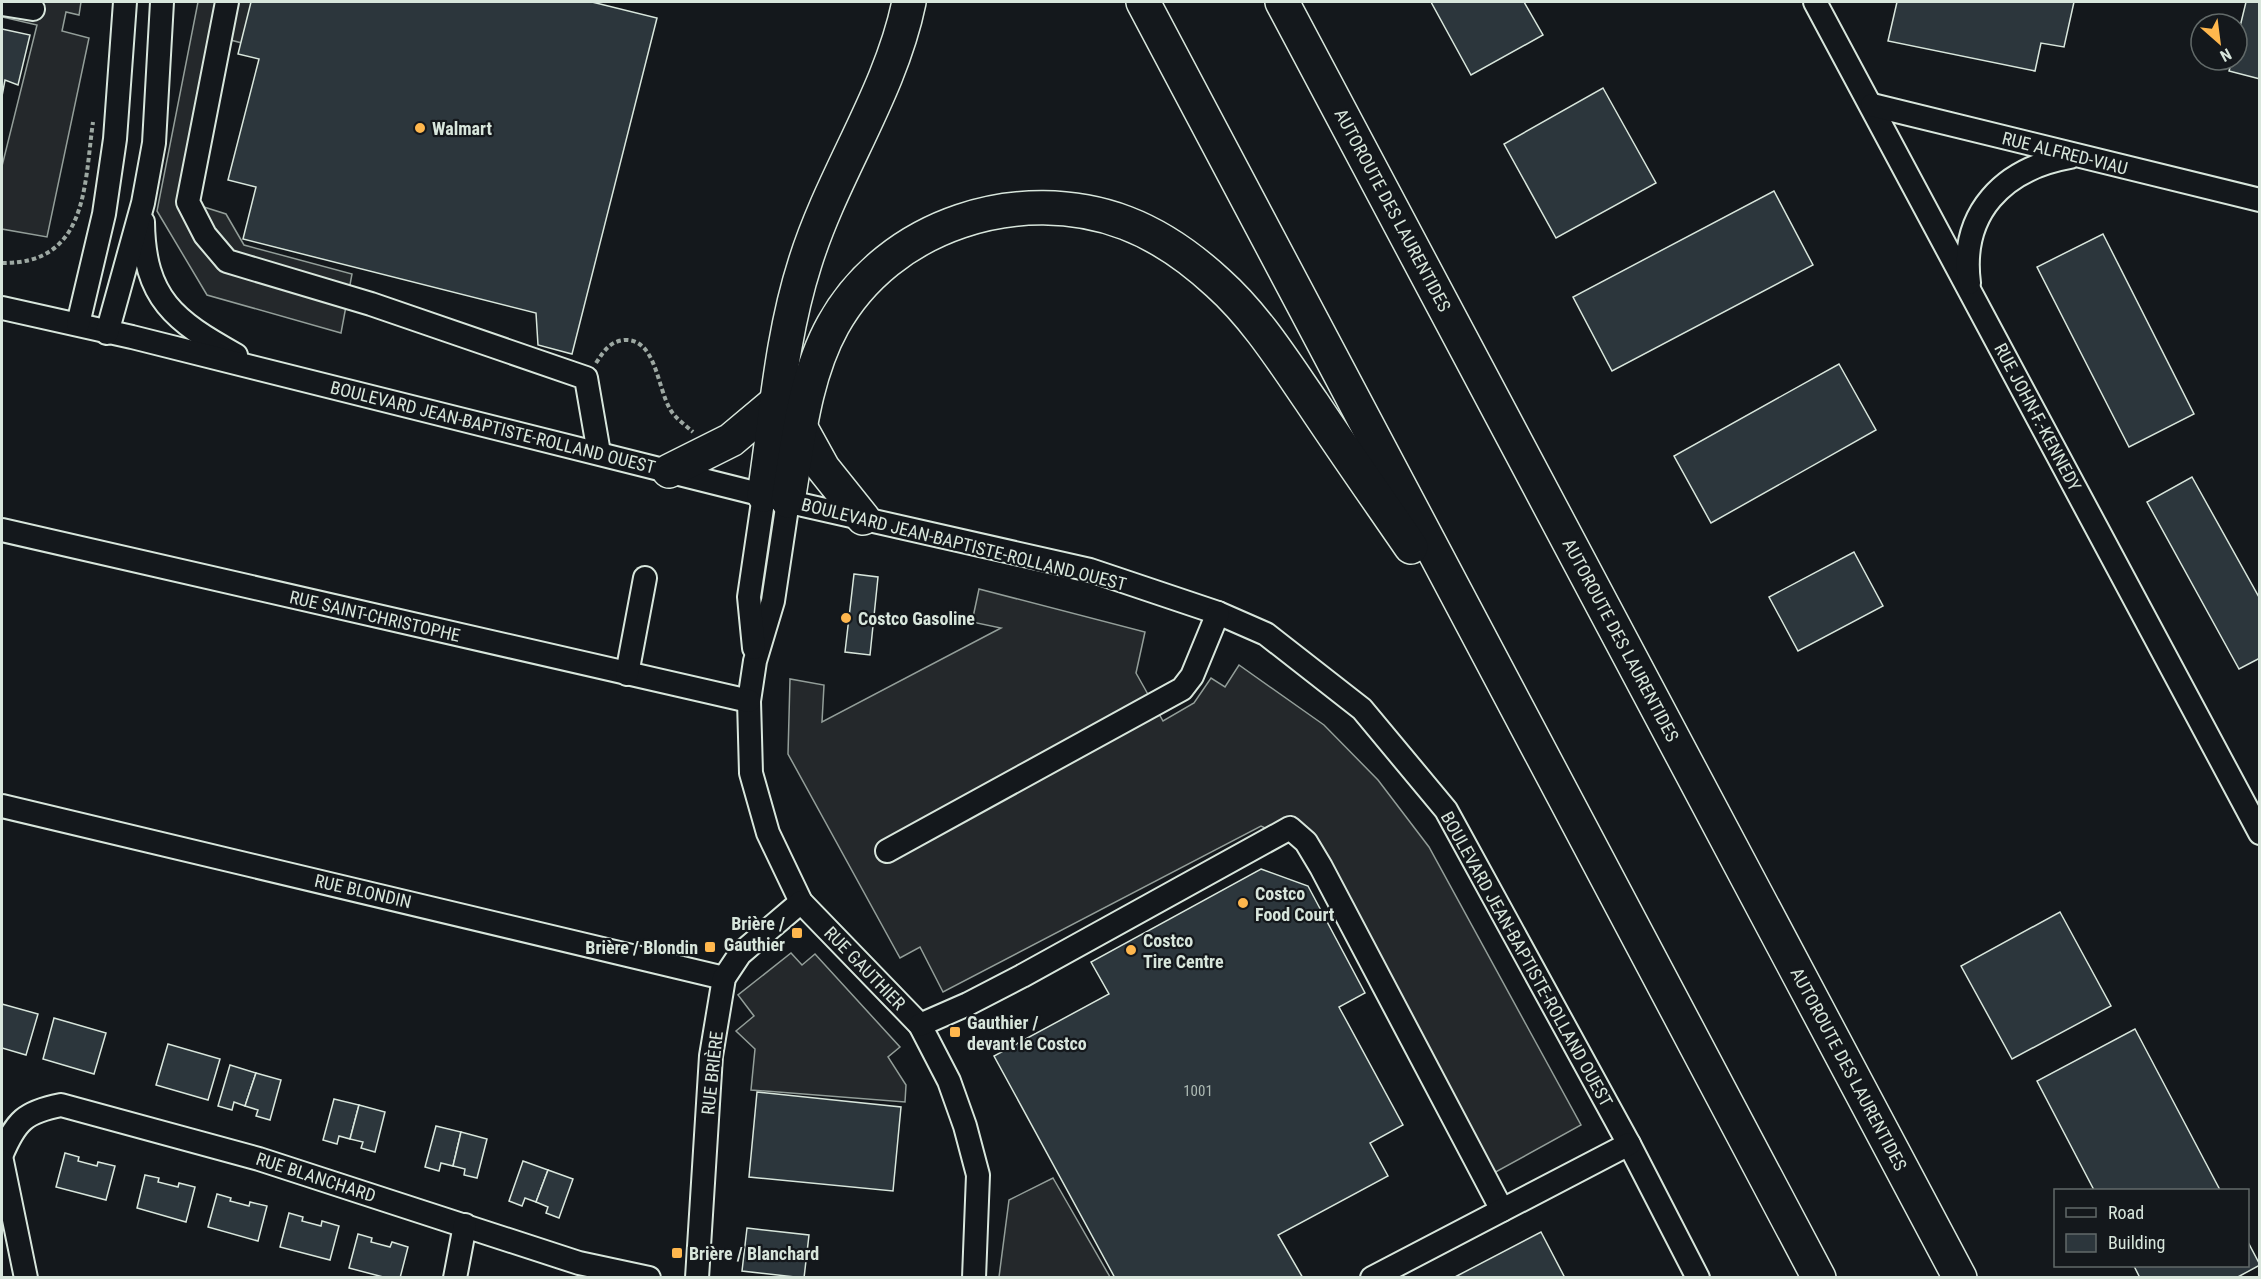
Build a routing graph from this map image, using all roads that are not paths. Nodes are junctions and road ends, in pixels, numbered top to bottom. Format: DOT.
graph roads {
  1 [pos="124,2"];
  2 [pos="162,2"];
  3 [pos="227,2"];
  4 [pos="909,2"];
  5 [pos="1143,2"];
  6 [pos="1282,2"];
  7 [pos="1296,2"];
  8 [pos="1815,2"];
  9 [pos="2,4"];
  10 [pos="33,9"];
  11 [pos="1329,90"];
  12 [pos="1872,105"];
  13 [pos="2075,156"];
  14 [pos="2259,200"];
  15 [pos="143,203"];
  16 [pos="1970,289"];
  17 [pos="2,308"];
  18 [pos="78,324"];
  19 [pos="107,333"];
  20 [pos="254,368"];
  21 [pos="775,403"];
  22 [pos="802,430"];
  23 [pos="599,453"];
  24 [pos="669,471"];
  25 [pos="776,498"];
  26 [pos="863,518"];
  27 [pos="2,530"];
  28 [pos="645,578"];
  29 [pos="1218,613"];
  30 [pos="1497,671"];
  31 [pos="627,674"];
  32 [pos="749,701"];
  33 [pos="2,806"];
  34 [pos="2259,833"];
  35 [pos="888,851"];
  36 [pos="801,902"];
  37 [pos="724,978"];
  38 [pos="920,1025"];
  39 [pos="1629,1144"];
  40 [pos="2,1154"];
  41 [pos="2,1161"];
  42 [pos="1502,1210"];
  43 [pos="465,1225"];
  44 [pos="26,1278"];
  45 [pos="455,1278"];
  46 [pos="649,1278"];
  47 [pos="697,1278"];
  48 [pos="974,1278"];
  49 [pos="1372,1278"];
  50 [pos="1698,1278"];
  51 [pos="1819,1278"];
  52 [pos="1960,1278"];
  1 -- 18 [label="street"];
  2 -- 15 [label="street"];
  3 -- 23 [label="street"];
  4 -- 21 [label="highway"];
  5 -- 30 [label="highway"];
  6 -- 11 [label="highway, AUTOROUTE DES LAURENTIDES"];
  7 -- 11 [label="highway"];
  8 -- 12 [label="street, RUE JOHN-F.-KENNEDY"];
  9 -- 10 [label="street"];
  11 -- 52 [label="highway, AUTOROUTE DES LAURENTIDES"];
  12 -- 13 [label="street, RUE ALFRED-VIAU"];
  12 -- 16 [label="street, RUE JOHN-F.-KENNEDY"];
  13 -- 14 [label="street, RUE ALFRED-VIAU"];
  13 -- 16 [label="street"];
  15 -- 19 [label="street"];
  15 -- 20 [label="street"];
  16 -- 34 [label="street, RUE JOHN-F.-KENNEDY"];
  17 -- 18 [label="street, BOULEVARD JEAN-BAPTISTE-ROLLAND OUEST"];
  18 -- 19 [label="street, BOULEVARD JEAN-BAPTISTE-ROLLAND OUEST"];
  19 -- 20 [label="street, BOULEVARD JEAN-BAPTISTE-ROLLAND OUEST"];
  20 -- 23 [label="street, BOULEVARD JEAN-BAPTISTE-ROLLAND OUEST"];
  21 -- 24 [label="highway"];
  21 -- 25 [label="highway"];
  22 -- 25 [label="highway"];
  22 -- 26 [label="highway"];
  22 -- 30 [label="highway"];
  23 -- 24 [label="street, BOULEVARD JEAN-BAPTISTE-ROLLAND OUEST"];
  24 -- 25 [label="street, BOULEVARD JEAN-BAPTISTE-ROLLAND OUEST"];
  25 -- 26 [label="street, BOULEVARD JEAN-BAPTISTE-ROLLAND OUEST"];
  25 -- 32 [label="street, RUE GAUTHIER"];
  26 -- 29 [label="street, BOULEVARD JEAN-BAPTISTE-ROLLAND OUEST"];
  27 -- 31 [label="street, RUE SAINT-CHRISTOPHE"];
  28 -- 31 [label="street"];
  29 -- 35 [label="street"];
  29 -- 39 [label="street, BOULEVARD JEAN-BAPTISTE-ROLLAND OUEST"];
  30 -- 51 [label="highway"];
  31 -- 32 [label="street, RUE SAINT-CHRISTOPHE"];
  32 -- 36 [label="street, RUE GAUTHIER"];
  33 -- 37 [label="street, RUE BLONDIN"];
  36 -- 37 [label="street, RUE BRIÈRE"];
  36 -- 38 [label="street, RUE GAUTHIER"];
  37 -- 47 [label="street, RUE BRIÈRE"];
  38 -- 42 [label="street"];
  38 -- 48 [label="street, RUE GAUTHIER"];
  39 -- 42 [label="street"];
  39 -- 50 [label="street, BOULEVARD JEAN-BAPTISTE-ROLLAND OUEST"];
  40 -- 43 [label="street, RUE BLANCHARD"];
  41 -- 44 [label="street"];
  42 -- 49 [label="street"];
  43 -- 45 [label="street"];
  43 -- 46 [label="street, RUE BLANCHARD"];
}
